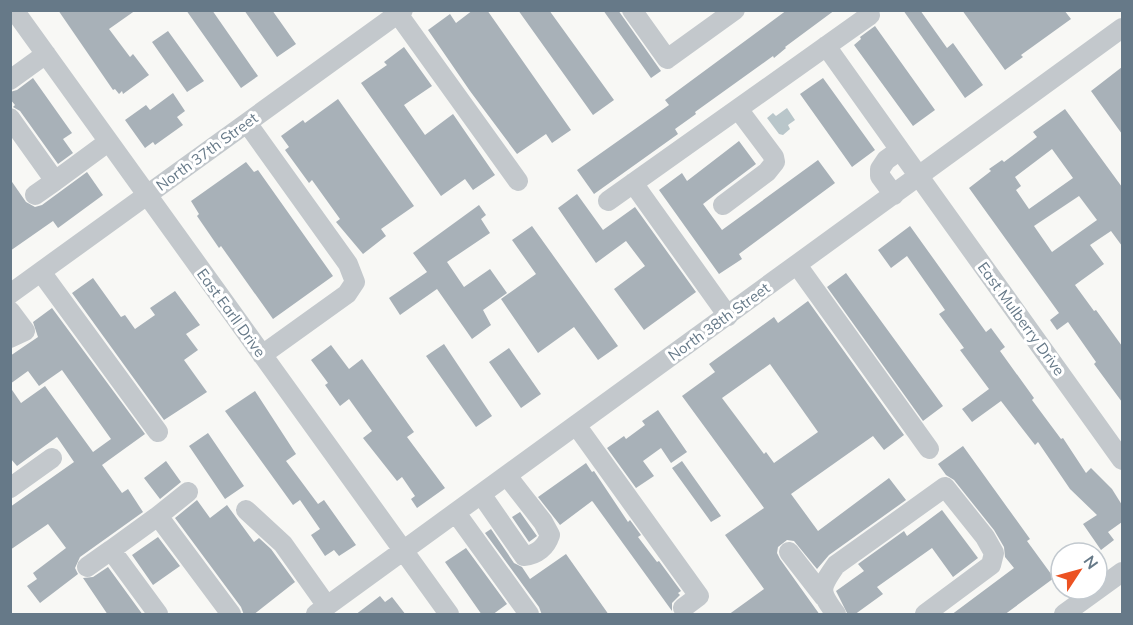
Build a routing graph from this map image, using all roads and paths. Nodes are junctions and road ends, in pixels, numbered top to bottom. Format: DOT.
graph roads {
  1 [pos="14,10"];
  2 [pos="632,10"];
  3 [pos="735,10"];
  4 [pos="400,12"];
  5 [pos="870,15"];
  6 [pos="1122,28"];
  7 [pos="826,46"];
  8 [pos="46,54"];
  9 [pos="10,80"];
  10 [pos="738,109"];
  11 [pos="10,118"];
  12 [pos="248,123"];
  13 [pos="108,142"];
  14 [pos="900,150"];
  15 [pos="919,177"];
  16 [pos="55,181"];
  17 [pos="518,181"];
  18 [pos="633,183"];
  19 [pos="34,195"];
  20 [pos="894,195"];
  21 [pos="146,196"];
  22 [pos="608,201"];
  23 [pos="723,205"];
  24 [pos="797,265"];
  25 [pos="40,272"];
  26 [pos="10,294"];
  27 [pos="10,310"];
  28 [pos="728,316"];
  29 [pos="10,338"];
  30 [pos="262,354"];
  31 [pos="576,425"];
  32 [pos="158,432"];
  33 [pos="929,449"];
  34 [pos="52,458"];
  35 [pos="1122,460"];
  36 [pos="507,476"];
  37 [pos="12,483"];
  38 [pos="188,492"];
  39 [pos="481,494"];
  40 [pos="246,510"];
  41 [pos="456,513"];
  42 [pos="158,516"];
  43 [pos="111,550"];
  44 [pos="404,551"];
  45 [pos="789,552"];
  46 [pos="87,567"];
  47 [pos="1122,572"];
  48 [pos="824,597"];
  49 [pos="683,608"];
  50 [pos="321,610"];
  51 [pos="158,615"];
  52 [pos="231,615"];
  53 [pos="449,615"];
  54 [pos="529,615"];
  55 [pos="836,615"];
  56 [pos="925,615"];
  57 [pos="1064,615"];
  1 -- 8 [label="street, East Earll Drive"];
  2 -- 3 [label="street"];
  4 -- 12 [label="street, North 37th Street"];
  4 -- 17 [label="street"];
  5 -- 7 [label="street"];
  6 -- 15 [label="street, North 38th Street"];
  7 -- 10 [label="street"];
  7 -- 14 [label="street, East Mulberry Drive"];
  8 -- 9 [label="street"];
  8 -- 13 [label="street, East Earll Drive"];
  10 -- 18 [label="street"];
  10 -- 23 [label="street"];
  11 -- 16 [label="street"];
  12 -- 21 [label="street, North 37th Street"];
  12 -- 30 [label="street"];
  13 -- 16 [label="street"];
  13 -- 21 [label="street, East Earll Drive"];
  14 -- 15 [label="street, East Mulberry Drive"];
  14 -- 20 [label="street"];
  15 -- 20 [label="street, North 38th Street"];
  15 -- 35 [label="street, East Mulberry Drive"];
  16 -- 19 [label="street"];
  18 -- 22 [label="street"];
  18 -- 28 [label="street"];
  20 -- 24 [label="street, North 38th Street"];
  21 -- 25 [label="street, North 37th Street"];
  21 -- 30 [label="street, East Earll Drive"];
  24 -- 28 [label="street, North 38th Street"];
  24 -- 33 [label="street"];
  25 -- 26 [label="street, North 37th Street"];
  25 -- 32 [label="street"];
  27 -- 29 [label="street"];
  28 -- 31 [label="street, North 38th Street"];
  30 -- 44 [label="street, East Earll Drive"];
  31 -- 36 [label="street, North 38th Street"];
  31 -- 49 [label="street"];
  34 -- 37 [label="street"];
  36 -- 39 [label="street, North 38th Street"];
  36 -- 39 [label="street"];
  38 -- 42 [label="street"];
  39 -- 41 [label="street, North 38th Street"];
  40 -- 50 [label="street"];
  41 -- 44 [label="street, North 38th Street"];
  41 -- 54 [label="street"];
  42 -- 43 [label="street"];
  42 -- 52 [label="street"];
  43 -- 46 [label="street"];
  43 -- 51 [label="street"];
  44 -- 50 [label="street, North 38th Street"];
  44 -- 53 [label="street, East Earll Drive"];
  45 -- 48 [label="street"];
  47 -- 57 [label="street"];
  48 -- 55 [label="street"];
  48 -- 56 [label="street"];
}
